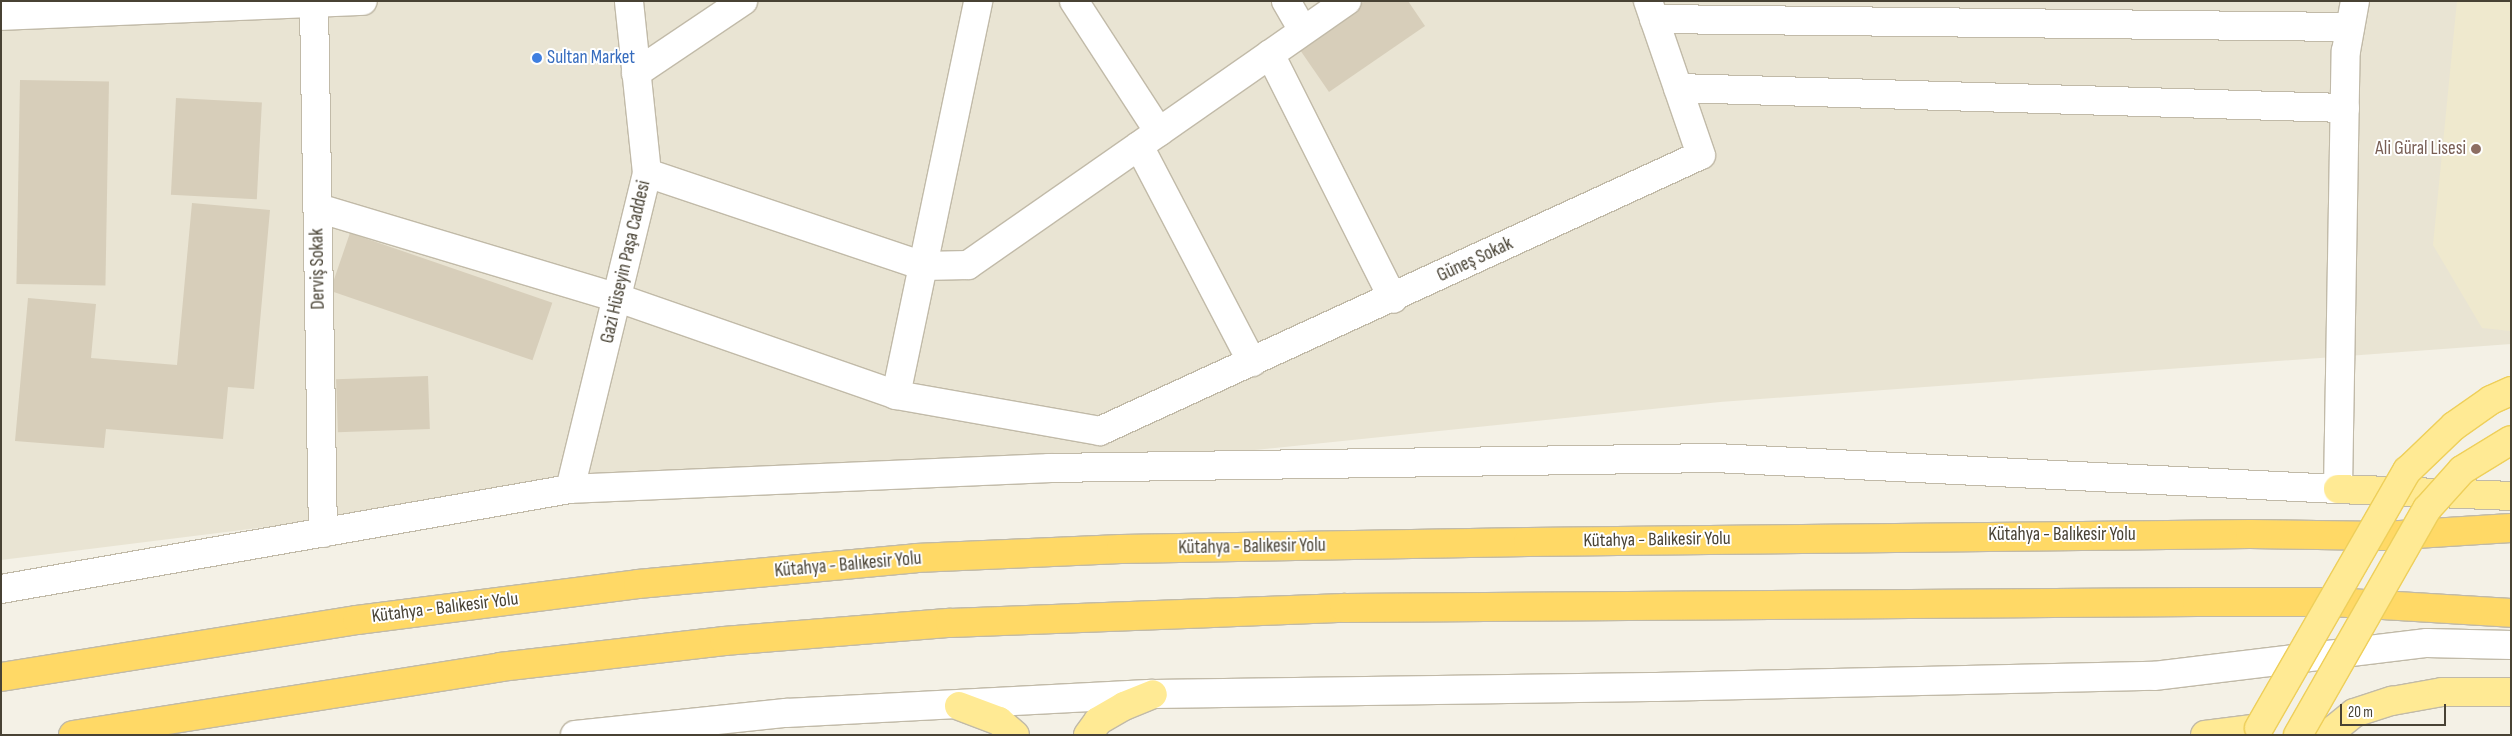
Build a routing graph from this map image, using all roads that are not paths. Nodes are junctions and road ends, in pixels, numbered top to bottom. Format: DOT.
graph roads {
  1 [pos="363,1"];
  2 [pos="629,1"];
  3 [pos="743,1"];
  4 [pos="978,1"];
  5 [pos="1074,1"];
  6 [pos="1286,1"];
  7 [pos="1348,1"];
  8 [pos="314,4"];
  9 [pos="1651,10"];
  10 [pos="2352,14"];
  11 [pos="1,16"];
  12 [pos="1303,31"];
  13 [pos="1270,54"];
  14 [pos="636,73"];
  15 [pos="1678,88"];
  16 [pos="2345,108"];
  17 [pos="1149,139"];
  18 [pos="647,173"];
  19 [pos="318,208"];
  20 [pos="924,266"];
  21 [pos="618,298"];
  22 [pos="1394,299"];
  23 [pos="1252,362"];
  24 [pos="2511,391"];
  25 [pos="896,395"];
  26 [pos="2511,440"];
  27 [pos="570,489"];
  28 [pos="2338,489"];
  29 [pos="2511,496"];
  30 [pos="2511,528"];
  31 [pos="322,533"];
  32 [pos="1,588"];
  33 [pos="2511,613"];
  34 [pos="2511,645"];
  35 [pos="1,677"];
  36 [pos="2511,692"];
  37 [pos="1153,694"];
  38 [pos="959,706"];
  39 [pos="2257,732"];
  40 [pos="73,735"];
  41 [pos="575,735"];
  42 [pos="1016,735"];
  43 [pos="1088,735"];
  44 [pos="2205,735"];
  45 [pos="2298,735"];
  46 [pos="2327,735"];
  1 -- 8 [label="street"];
  2 -- 14 [label="street, Gazi Hüseyin Paşa Caddesi"];
  3 -- 14 [label="street"];
  4 -- 20 [label="street"];
  5 -- 17 [label="street"];
  6 -- 12 [label="street"];
  7 -- 12 [label="street"];
  8 -- 11 [label="street"];
  8 -- 19 [label="street, Derviş Sokak"];
  9 -- 10 [label="street"];
  9 -- 15 [label="street, Güneş Sokak"];
  10 -- 16 [label="street"];
  12 -- 13 [label="street"];
  13 -- 17 [label="street"];
  13 -- 22 [label="street"];
  14 -- 18 [label="street, Gazi Hüseyin Paşa Caddesi"];
  15 -- 16 [label="street"];
  15 -- 22 [label="street, Güneş Sokak"];
  16 -- 28 [label="street"];
  17 -- 20 [label="street"];
  17 -- 23 [label="street"];
  18 -- 20 [label="street"];
  18 -- 21 [label="street, Gazi Hüseyin Paşa Caddesi"];
  19 -- 21 [label="street"];
  19 -- 31 [label="street, Derviş Sokak"];
  20 -- 25 [label="street"];
  21 -- 25 [label="street"];
  21 -- 27 [label="street, Gazi Hüseyin Paşa Caddesi"];
  22 -- 23 [label="street, Güneş Sokak"];
  23 -- 25 [label="street, Güneş Sokak"];
  24 -- 39 [label="main road, bridge"];
  26 -- 45 [label="main road, bridge"];
  27 -- 28 [label="street"];
  27 -- 31 [label="street"];
  28 -- 29 [label="main road"];
  30 -- 35 [label="highway, Kütahya - Balıkesir Yolu"];
  31 -- 32 [label="street"];
  33 -- 40 [label="highway"];
  34 -- 37 [label="street"];
  36 -- 46 [label="main road"];
  37 -- 38 [label="street"];
  37 -- 43 [label="main road"];
  38 -- 41 [label="street"];
  38 -- 42 [label="main road"];
  39 -- 44 [label="main road"];
}
